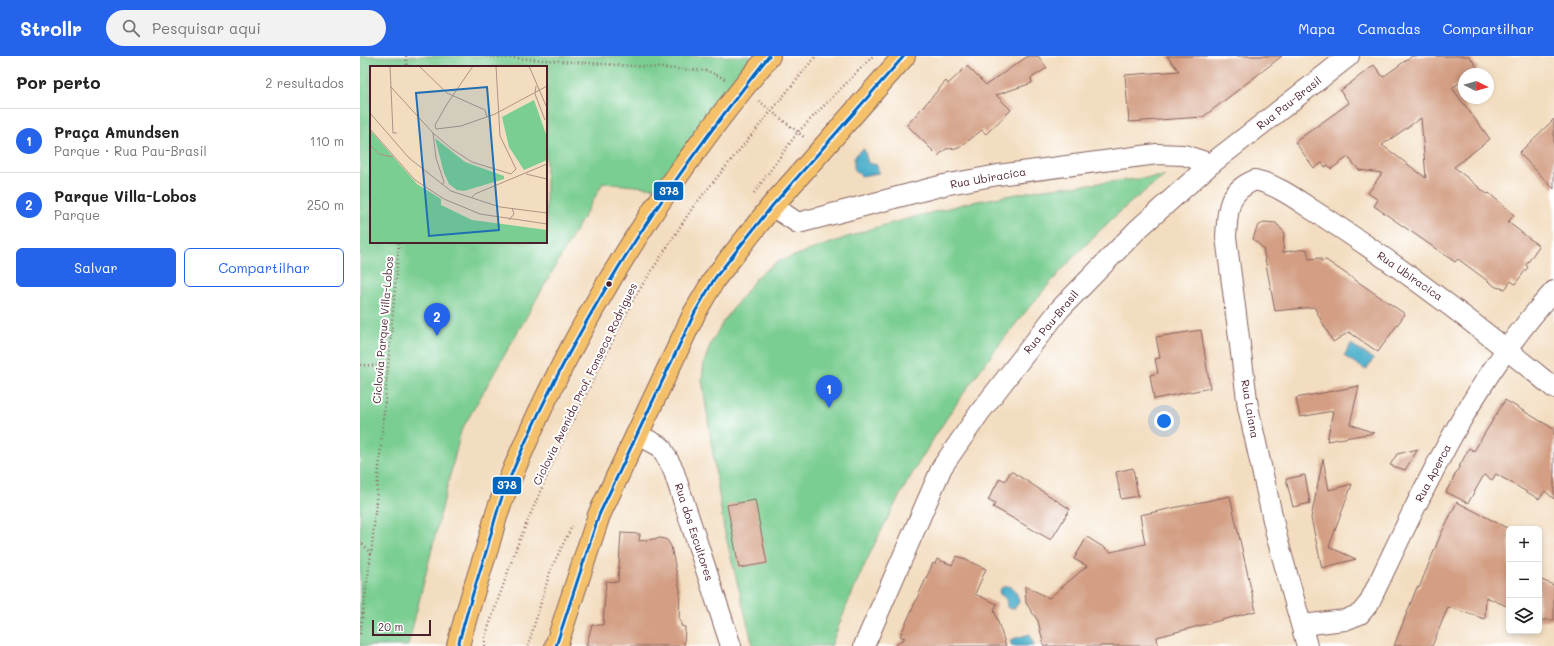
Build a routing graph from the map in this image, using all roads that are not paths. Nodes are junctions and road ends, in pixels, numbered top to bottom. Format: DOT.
graph roads {
  1 [pos="769,56"];
  2 [pos="904,56"];
  3 [pos="1349,56"];
  4 [pos="1211,164"];
  5 [pos="1255,180"];
  6 [pos="772,206"];
  7 [pos="1554,292"];
  8 [pos="1506,348"];
  9 [pos="1554,388"];
  10 [pos="637,434"];
  11 [pos="1302,625"];
  12 [pos="458,646"];
  13 [pos="556,646"];
  14 [pos="731,646"];
  15 [pos="864,646"];
  16 [pos="1308,646"];
  1 -- 12 [label="highway"];
  2 -- 6 [label="highway"];
  3 -- 4 [label="street, Rua Pau-Brasil"];
  4 -- 6 [label="street, Rua Ubiracica"];
  4 -- 15 [label="street, Rua Pau-Brasil"];
  5 -- 8 [label="street, Rua Ubiracica"];
  5 -- 11 [label="street, Rua Laiana"];
  6 -- 10 [label="highway"];
  7 -- 8 [label="street, Rua Aperca"];
  8 -- 9 [label="street, Rua Ubiracica"];
  8 -- 11 [label="street, Rua Aperca"];
  10 -- 13 [label="highway"];
  10 -- 14 [label="street, Rua dos Escultores"];
  11 -- 16 [label="street, Rua Laiana"];
}
